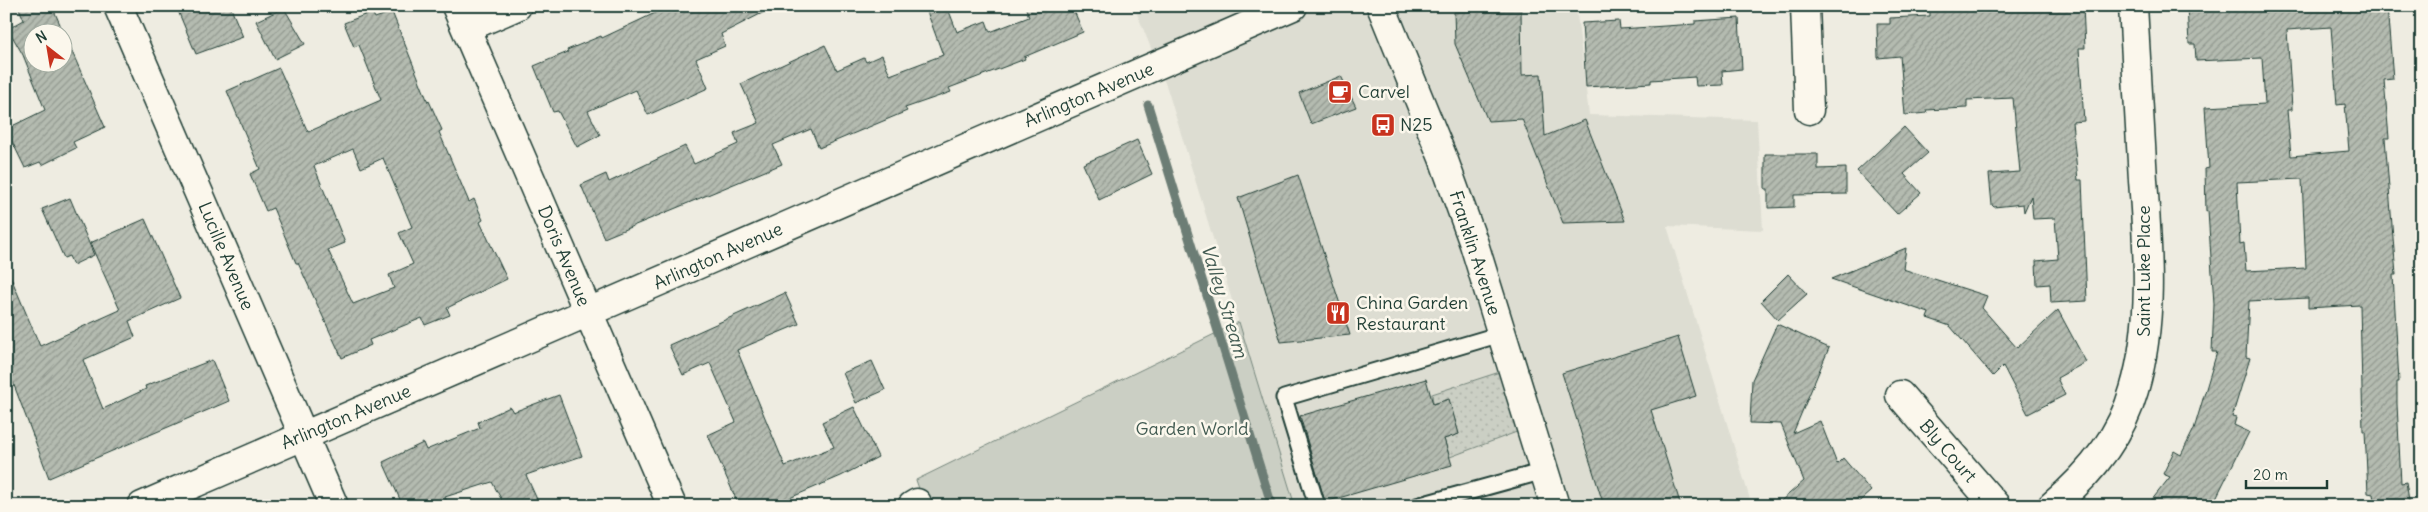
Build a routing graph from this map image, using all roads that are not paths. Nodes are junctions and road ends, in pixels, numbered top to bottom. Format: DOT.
graph roads {
  1 [pos="118,6"];
  2 [pos="517,6"];
  3 [pos="1294,6"];
  4 [pos="1381,6"];
  5 [pos="1805,6"];
  6 [pos="2133,6"];
  7 [pos="461,17"];
  8 [pos="1810,110"];
  9 [pos="588,313"];
  10 [pos="1501,334"];
  11 [pos="1900,395"];
  12 [pos="304,436"];
  13 [pos="1544,471"];
  14 [pos="142,506"];
  15 [pos="334,506"];
  16 [pos="672,506"];
  17 [pos="1317,506"];
  18 [pos="1416,506"];
  19 [pos="1555,506"];
  20 [pos="1996,506"];
  21 [pos="2052,506"];
  1 -- 12 [label="street, Lucille Avenue"];
  2 -- 7 [label="street"];
  3 -- 9 [label="street, Arlington Avenue"];
  4 -- 10 [label="street, Franklin Avenue"];
  5 -- 8 [label="street"];
  6 -- 21 [label="street, Saint Luke Place"];
  7 -- 9 [label="street, Doris Avenue"];
  9 -- 12 [label="street, Arlington Avenue"];
  9 -- 16 [label="street, Doris Avenue"];
  10 -- 13 [label="street, Franklin Avenue"];
  10 -- 17 [label="lane"];
  11 -- 20 [label="street, Bly Court"];
  12 -- 14 [label="street, Arlington Avenue"];
  12 -- 15 [label="street, Lucille Avenue"];
  13 -- 18 [label="lane"];
  13 -- 19 [label="street, Franklin Avenue"];
}
